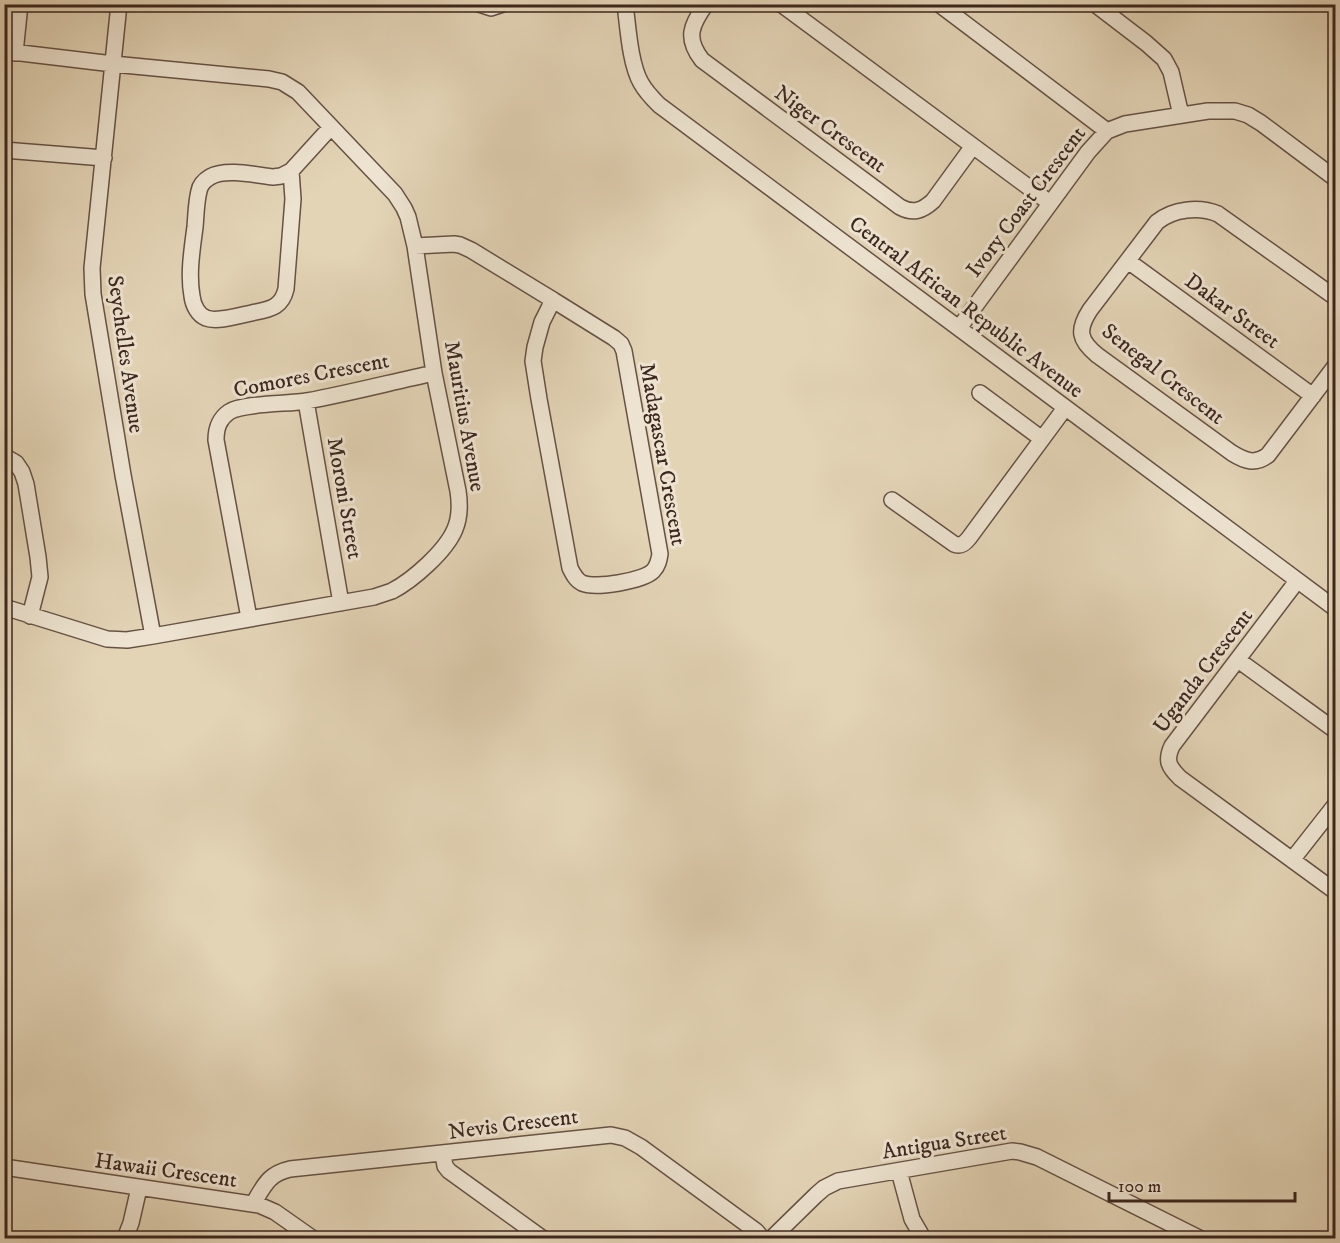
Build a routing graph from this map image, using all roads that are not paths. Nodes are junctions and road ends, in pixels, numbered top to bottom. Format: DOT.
graph roads {
  1 [pos="20,4"];
  2 [pos="119,4"];
  3 [pos="480,4"];
  4 [pos="503,4"];
  5 [pos="625,4"];
  6 [pos="706,4"];
  7 [pos="781,4"];
  8 [pos="939,4"];
  9 [pos="1095,4"];
  10 [pos="10,52"];
  11 [pos="114,64"];
  12 [pos="1181,116"];
  13 [pos="331,127"];
  14 [pos="1107,131"];
  15 [pos="973,146"];
  16 [pos="5,151"];
  17 [pos="104,158"];
  18 [pos="291,171"];
  19 [pos="1335,179"];
  20 [pos="1050,203"];
  21 [pos="415,246"];
  22 [pos="1128,261"];
  23 [pos="1335,298"];
  24 [pos="553,300"];
  25 [pos="959,328"];
  26 [pos="1335,365"];
  27 [pos="434,373"];
  28 [pos="980,393"];
  29 [pos="1313,396"];
  30 [pos="306,401"];
  31 [pos="1065,408"];
  32 [pos="1042,439"];
  33 [pos="4,456"];
  34 [pos="892,500"];
  35 [pos="1298,581"];
  36 [pos="341,603"];
  37 [pos="4,607"];
  38 [pos="1335,609"];
  39 [pos="30,616"];
  40 [pos="249,618"];
  41 [pos="153,636"];
  42 [pos="1238,660"];
  43 [pos="1335,731"];
  44 [pos="1335,804"];
  45 [pos="1292,860"];
  46 [pos="1335,892"];
  47 [pos="444,1154"];
  48 [pos="4,1167"];
  49 [pos="899,1171"];
  50 [pos="139,1188"];
  51 [pos="253,1204"];
  52 [pos="125,1239"];
  53 [pos="312,1239"];
  54 [pos="542,1239"];
  55 [pos="762,1239"];
  56 [pos="772,1239"];
  57 [pos="923,1239"];
  58 [pos="1199,1239"];
  1 -- 10 [label="street"];
  2 -- 11 [label="street, Seychelles Avenue"];
  3 -- 4 [label="street"];
  5 -- 25 [label="street, Central African Republic Avenue"];
  6 -- 15 [label="street, Niger Crescent"];
  7 -- 15 [label="street"];
  8 -- 14 [label="street"];
  9 -- 12 [label="street"];
  10 -- 11 [label="street, Mauritius Avenue"];
  11 -- 13 [label="street, Mauritius Avenue"];
  11 -- 17 [label="street, Seychelles Avenue"];
  12 -- 14 [label="street, Ivory Coast Crescent"];
  12 -- 19 [label="street, Ivory Coast Crescent"];
  13 -- 18 [label="street"];
  13 -- 21 [label="street, Mauritius Avenue"];
  14 -- 20 [label="street, Ivory Coast Crescent"];
  15 -- 20 [label="street"];
  16 -- 17 [label="street"];
  17 -- 41 [label="street, Seychelles Avenue"];
  18 -- 18 [label="street"];
  20 -- 25 [label="street, Ivory Coast Crescent"];
  21 -- 24 [label="street, Madagascar Crescent"];
  21 -- 27 [label="street, Mauritius Avenue"];
  22 -- 23 [label="street, Senegal Crescent"];
  22 -- 29 [label="street, Dakar Street"];
  22 -- 29 [label="street, Senegal Crescent"];
  24 -- 24 [label="street, Madagascar Crescent"];
  25 -- 31 [label="street, Central African Republic Avenue"];
  26 -- 29 [label="street, Senegal Crescent"];
  27 -- 30 [label="street, Comores Crescent"];
  27 -- 36 [label="street, Mauritius Avenue"];
  28 -- 32 [label="street"];
  30 -- 36 [label="street, Moroni Street"];
  30 -- 40 [label="street, Comores Crescent"];
  31 -- 32 [label="street"];
  31 -- 35 [label="street, Central African Republic Avenue"];
  32 -- 34 [label="street"];
  33 -- 39 [label="street"];
  35 -- 38 [label="street, Central African Republic Avenue"];
  35 -- 42 [label="street, Uganda Crescent"];
  36 -- 40 [label="street, Mauritius Avenue"];
  37 -- 39 [label="street, Mauritius Avenue"];
  39 -- 41 [label="street, Mauritius Avenue"];
  40 -- 41 [label="street, Mauritius Avenue"];
  42 -- 43 [label="street"];
  42 -- 45 [label="street, Uganda Crescent"];
  44 -- 45 [label="street"];
  45 -- 46 [label="street, Uganda Crescent"];
  47 -- 51 [label="street, Nevis Crescent"];
  47 -- 54 [label="street"];
  47 -- 55 [label="street, Nevis Crescent"];
  48 -- 50 [label="street, Hawaii Crescent"];
  49 -- 56 [label="street, Antigua Street"];
  49 -- 57 [label="street"];
  49 -- 58 [label="street, Antigua Street"];
  50 -- 51 [label="street, Hawaii Crescent"];
  50 -- 52 [label="street"];
  51 -- 53 [label="street, Hawaii Crescent"];
}
